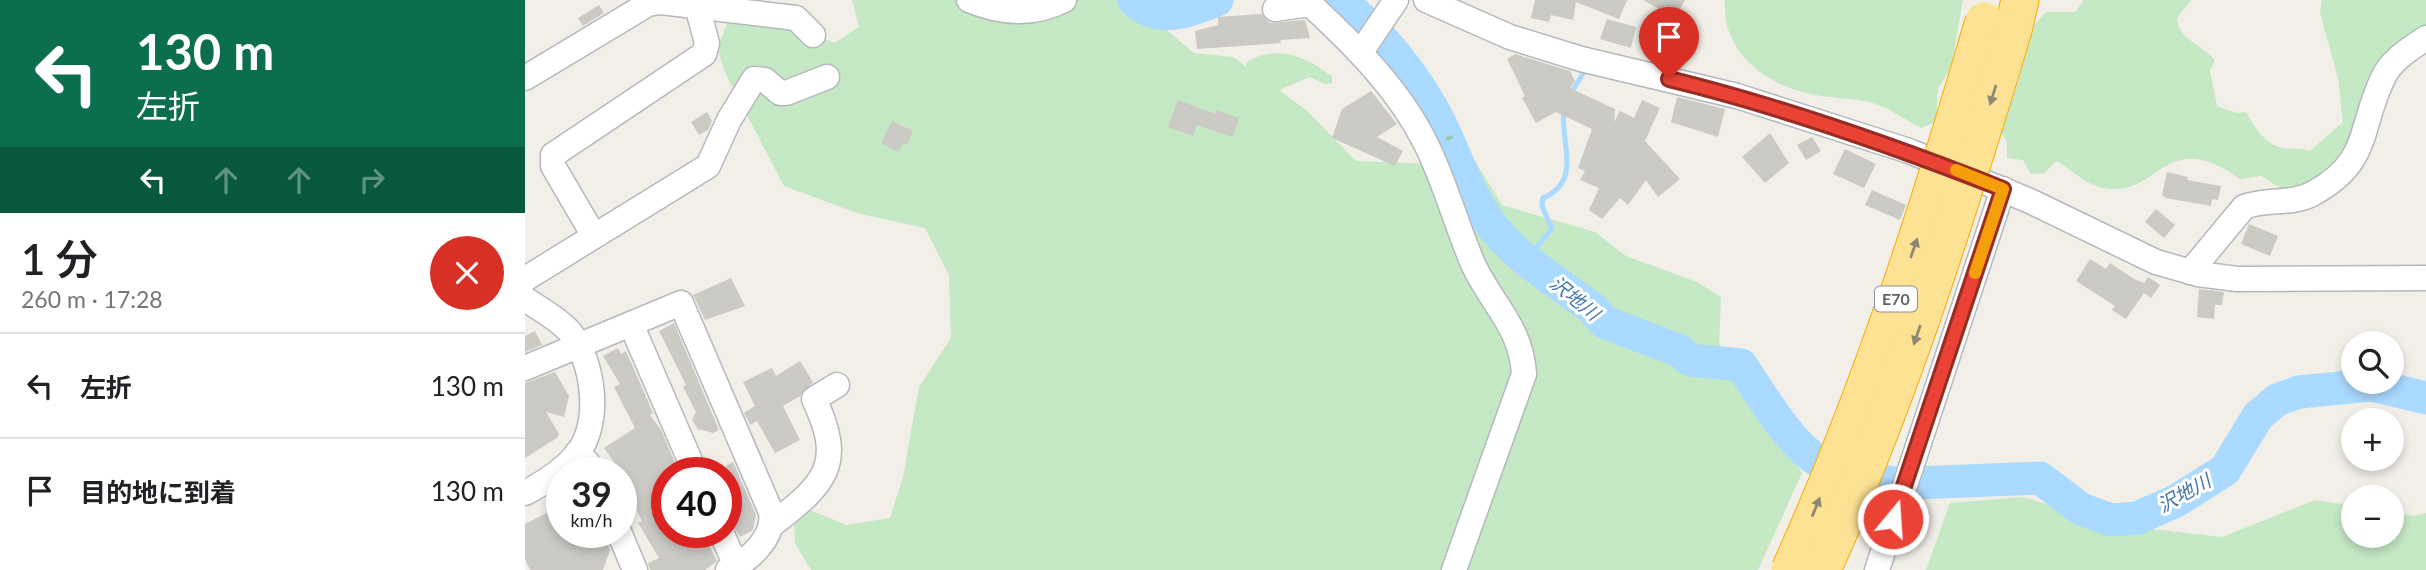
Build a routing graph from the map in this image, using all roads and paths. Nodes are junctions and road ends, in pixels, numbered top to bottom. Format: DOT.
graph roads {
  1 [pos="969,0"];
  2 [pos="1064,0"];
  3 [pos="1396,0"];
  4 [pos="1426,0"];
  5 [pos="697,6"];
  6 [pos="1275,9"];
  7 [pos="1471,10"];
  8 [pos="2001,13"];
  9 [pos="813,35"];
  10 [pos="1370,38"];
  11 [pos="2426,38"];
  12 [pos="528,68"];
  13 [pos="827,77"];
  14 [pos="2003,189"];
  15 [pos="594,236"];
  16 [pos="2190,272"];
  17 [pos="2426,278"];
  18 [pos="525,279"];
  19 [pos="525,299"];
  20 [pos="631,324"];
  21 [pos="577,345"];
  22 [pos="525,368"];
  23 [pos="837,385"];
  24 [pos="585,457"];
  25 [pos="689,457"];
  26 [pos="546,481"];
  27 [pos="525,493"];
  28 [pos="773,524"];
  29 [pos="626,548"];
  30 [pos="727,548"];
  31 [pos="734,569"];
  32 [pos="635,570"];
  33 [pos="1454,570"];
  34 [pos="1790,570"];
  35 [pos="1822,570"];
  36 [pos="1877,570"];
  1 -- 2 [label="street"];
  3 -- 10 [label="street"];
  4 -- 7 [label="street"];
  5 -- 9 [label="street"];
  5 -- 12 [label="street"];
  5 -- 15 [label="street"];
  6 -- 10 [label="street"];
  7 -- 14 [label="street"];
  34 -- 8 [label="highway, E70, one-way, bridge"];
  8 -- 35 [label="highway, E70, one-way, bridge"];
  10 -- 33 [label="street"];
  11 -- 16 [label="street"];
  13 -- 15 [label="street"];
  14 -- 16 [label="street"];
  14 -- 36 [label="street"];
  15 -- 18 [label="street"];
  16 -- 17 [label="street"];
  19 -- 21 [label="street"];
  20 -- 21 [label="street"];
  20 -- 25 [label="street"];
  20 -- 28 [label="street"];
  21 -- 22 [label="street"];
  21 -- 24 [label="street"];
  23 -- 28 [label="street"];
  26 -- 27 [label="street"];
  28 -- 31 [label="street"];
  29 -- 32 [label="street"];
  30 -- 31 [label="street"];
}
